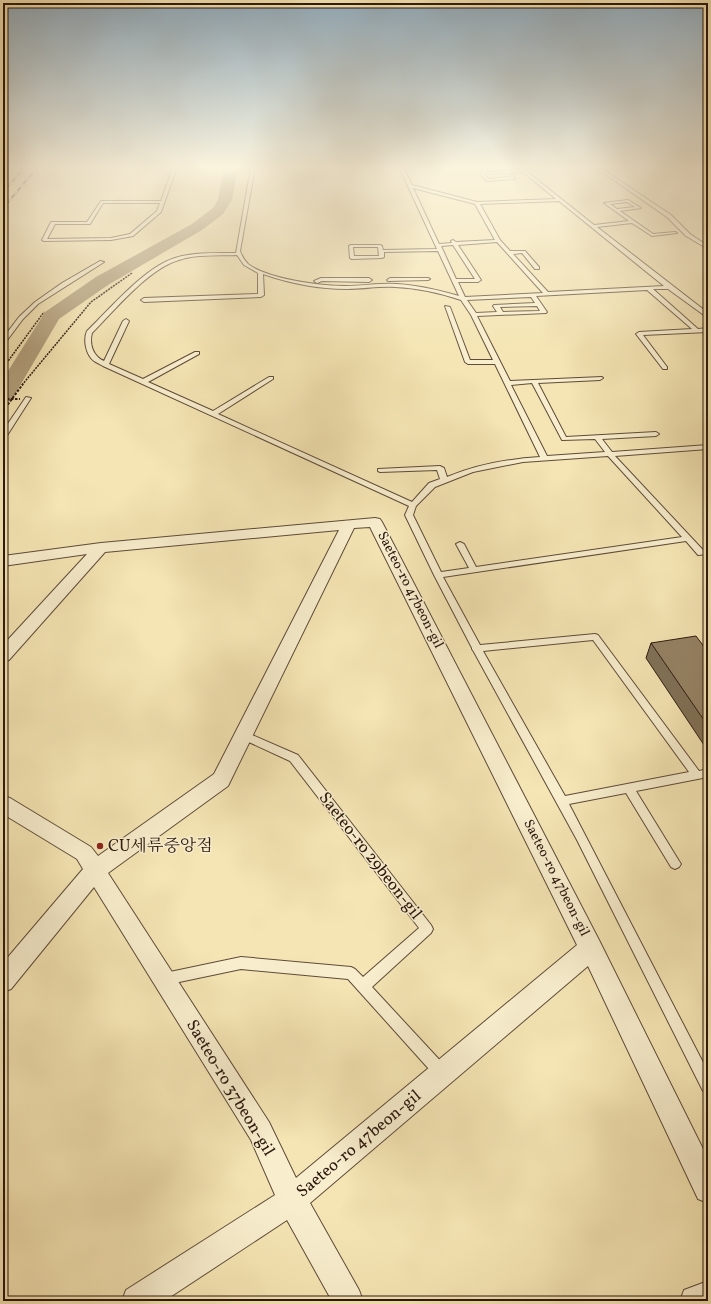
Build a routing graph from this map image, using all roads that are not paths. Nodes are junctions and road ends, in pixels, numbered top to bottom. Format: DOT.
graph roads {
  1 [pos="50,228"];
  2 [pos="140,228"];
  3 [pos="242,228"];
  4 [pos="430,228"];
  5 [pos="491,228"];
  6 [pos="595,228"];
  7 [pos="642,228"];
  8 [pos="681,228"];
  9 [pos="675,233"];
  10 [pos="480,236"];
  11 [pos="458,238"];
  12 [pos="498,241"];
  13 [pos="485,242"];
  14 [pos="455,244"];
  15 [pos="439,248"];
  16 [pos="708,248"];
  17 [pos="381,251"];
  18 [pos="509,253"];
  19 [pos="239,254"];
  20 [pos="102,262"];
  21 [pos="537,268"];
  22 [pos="260,272"];
  23 [pos="369,280"];
  24 [pos="428,280"];
  25 [pos="455,281"];
  26 [pos="310,284"];
  27 [pos="370,286"];
  28 [pos="669,287"];
  29 [pos="648,288"];
  30 [pos="547,294"];
  31 [pos="532,295"];
  32 [pos="463,298"];
  33 [pos="144,300"];
  34 [pos="538,304"];
  35 [pos="447,307"];
  36 [pos="501,314"];
  37 [pos="474,315"];
  38 [pos="708,316"];
  39 [pos="126,321"];
  40 [pos="697,330"];
  41 [pos="708,330"];
  42 [pos="3,342"];
  43 [pos="197,353"];
  44 [pos="497,362"];
  45 [pos="106,364"];
  46 [pos="665,368"];
  47 [pos="271,378"];
  48 [pos="600,378"];
  49 [pos="534,381"];
  50 [pos="143,382"];
  51 [pos="507,383"];
  52 [pos="28,398"];
  53 [pos="214,414"];
  54 [pos="656,434"];
  55 [pos="3,437"];
  56 [pos="597,437"];
  57 [pos="708,447"];
  58 [pos="610,455"];
  59 [pos="545,459"];
  60 [pos="380,470"];
  61 [pos="444,480"];
  62 [pos="413,504"];
  63 [pos="349,524"];
  64 [pos="688,538"];
  65 [pos="460,544"];
  66 [pos="100,548"];
  67 [pos="708,552"];
  68 [pos="3,561"];
  69 [pos="474,570"];
  70 [pos="438,575"];
  71 [pos="476,649"];
  72 [pos="3,656"];
  73 [pos="243,735"];
  74 [pos="708,773"];
  75 [pos="697,775"];
  76 [pos="629,788"];
  77 [pos="562,801"];
  78 [pos="3,804"];
  79 [pos="675,864"];
  80 [pos="95,870"];
  81 [pos="591,948"];
  82 [pos="164,979"];
  83 [pos="3,981"];
  84 [pos="363,986"];
  85 [pos="442,1074"];
  86 [pos="708,1086"];
  87 [pos="708,1189"];
  88 [pos="292,1200"];
  89 [pos="708,1296"];
  90 [pos="137,1301"];
  91 [pos="348,1301"];
  92 [pos="695,1301"];
  1 -- 2 [label="lane"];
  3 -- 19 [label="lane"];
  4 -- 15 [label="lane"];
  5 -- 12 [label="lane"];
  6 -- 28 [label="lane"];
  7 -- 9 [label="lane"];
  8 -- 16 [label="lane"];
  10 -- 13 [label="lane"];
  11 -- 14 [label="lane"];
  12 -- 13 [label="lane"];
  12 -- 18 [label="lane"];
  13 -- 14 [label="lane"];
  14 -- 15 [label="lane"];
  14 -- 25 [label="lane"];
  15 -- 17 [label="lane"];
  15 -- 25 [label="lane"];
  17 -- 17 [label="lane"];
  18 -- 21 [label="lane"];
  18 -- 30 [label="lane"];
  19 -- 22 [label="lane"];
  19 -- 45 [label="lane"];
  20 -- 42 [label="lane"];
  22 -- 26 [label="lane"];
  22 -- 33 [label="lane"];
  23 -- 24 [label="lane"];
  23 -- 26 [label="lane"];
  23 -- 27 [label="lane"];
  25 -- 32 [label="lane"];
  26 -- 27 [label="lane"];
  27 -- 32 [label="lane"];
  28 -- 29 [label="lane"];
  28 -- 38 [label="lane"];
  29 -- 30 [label="lane"];
  29 -- 40 [label="lane"];
  30 -- 31 [label="lane"];
  31 -- 32 [label="lane"];
  31 -- 34 [label="lane"];
  32 -- 37 [label="lane"];
  34 -- 36 [label="lane"];
  34 -- 36 [label="lane"];
  35 -- 44 [label="lane"];
  36 -- 37 [label="lane"];
  37 -- 44 [label="lane"];
  39 -- 45 [label="lane"];
  40 -- 41 [label="lane"];
  40 -- 46 [label="lane"];
  43 -- 50 [label="lane"];
  44 -- 51 [label="lane"];
  45 -- 50 [label="lane"];
  47 -- 53 [label="lane"];
  48 -- 49 [label="lane"];
  49 -- 51 [label="lane"];
  49 -- 56 [label="lane"];
  50 -- 53 [label="lane"];
  51 -- 59 [label="lane"];
  52 -- 55 [label="lane"];
  53 -- 62 [label="lane"];
  54 -- 56 [label="lane"];
  56 -- 58 [label="lane"];
  57 -- 58 [label="lane"];
  58 -- 59 [label="lane"];
  58 -- 64 [label="lane"];
  59 -- 61 [label="lane"];
  60 -- 61 [label="lane"];
  61 -- 62 [label="lane"];
  62 -- 70 [label="lane"];
  63 -- 66 [label="street, Saeteo-ro 47beon-gil"];
  63 -- 73 [label="street"];
  63 -- 81 [label="street, Saeteo-ro 47beon-gil"];
  64 -- 67 [label="lane"];
  64 -- 69 [label="lane"];
  65 -- 69 [label="lane"];
  66 -- 68 [label="street, Saeteo-ro 47beon-gil"];
  66 -- 72 [label="street"];
  69 -- 70 [label="lane"];
  70 -- 71 [label="lane"];
  71 -- 75 [label="lane"];
  71 -- 77 [label="lane"];
  73 -- 80 [label="street"];
  73 -- 84 [label="lane, Saeteo-ro 29beon-gil"];
  74 -- 75 [label="lane"];
  75 -- 76 [label="lane"];
  76 -- 77 [label="lane"];
  76 -- 79 [label="lane"];
  77 -- 86 [label="lane"];
  78 -- 80 [label="street, Saeteo-ro 37beon-gil"];
  80 -- 82 [label="street, Saeteo-ro 37beon-gil"];
  80 -- 83 [label="street"];
  81 -- 85 [label="street, Saeteo-ro 47beon-gil"];
  81 -- 87 [label="street, Saeteo-ro 47beon-gil"];
  82 -- 84 [label="lane"];
  82 -- 88 [label="street, Saeteo-ro 37beon-gil"];
  84 -- 85 [label="lane"];
  85 -- 88 [label="street, Saeteo-ro 47beon-gil"];
  88 -- 90 [label="street"];
  88 -- 91 [label="street, Saeteo-ro 37beon-gil"];
  89 -- 92 [label="street"];
}
